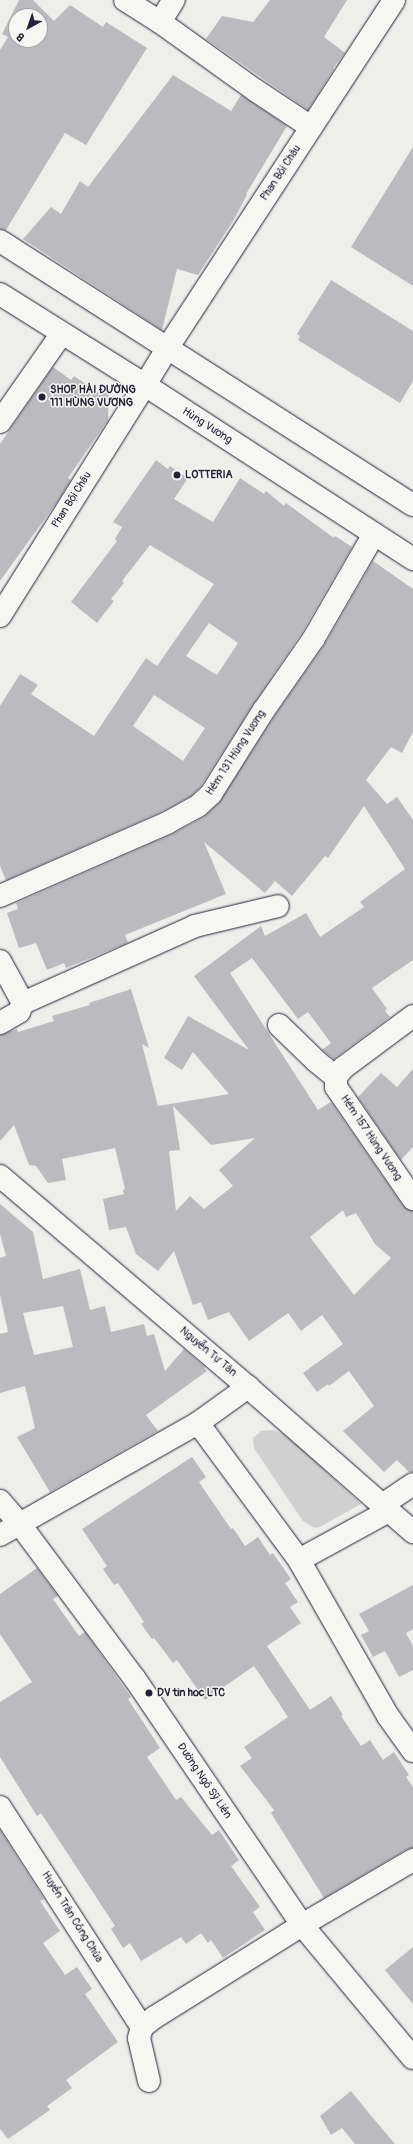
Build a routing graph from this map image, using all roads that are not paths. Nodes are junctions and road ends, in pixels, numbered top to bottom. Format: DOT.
graph roads {
  1 [pos="125,0"];
  2 [pos="174,0"];
  3 [pos="394,0"];
  4 [pos="160,22"];
  5 [pos="311,127"];
  6 [pos="0,241"];
  7 [pos="0,294"];
  8 [pos="62,333"];
  9 [pos="168,347"];
  10 [pos="145,385"];
  11 [pos="0,422"];
  12 [pos="413,505"];
  13 [pos="374,534"];
  14 [pos="413,559"];
  15 [pos="0,616"];
  16 [pos="0,896"];
  17 [pos="278,906"];
  18 [pos="0,961"];
  19 [pos="23,1003"];
  20 [pos="413,1016"];
  21 [pos="0,1023"];
  22 [pos="279,1025"];
  23 [pos="336,1077"];
  24 [pos="0,1176"];
  25 [pos="413,1199"];
  26 [pos="248,1387"];
  27 [pos="198,1423"];
  28 [pos="413,1484"];
  29 [pos="0,1501"];
  30 [pos="385,1508"];
  31 [pos="20,1523"];
  32 [pos="413,1532"];
  33 [pos="0,1535"];
  34 [pos="299,1560"];
  35 [pos="413,1751"];
  36 [pos="0,1807"];
  37 [pos="413,1860"];
  38 [pos="302,1925"];
  39 [pos="142,2027"];
  40 [pos="413,2058"];
  41 [pos="149,2081"];
  1 -- 4 [label="street"];
  2 -- 4 [label="street"];
  3 -- 5 [label="street, Phan Bội Châu"];
  4 -- 5 [label="street"];
  5 -- 9 [label="street, Phan Bội Châu"];
  6 -- 9 [label="street"];
  7 -- 8 [label="street, Hùng Vương"];
  8 -- 10 [label="street, Hùng Vương"];
  8 -- 11 [label="street"];
  9 -- 10 [label="street, Phan Bội Châu"];
  9 -- 12 [label="street"];
  10 -- 13 [label="street, Hùng Vương"];
  10 -- 15 [label="street, Phan Bội Châu"];
  13 -- 14 [label="street, Hùng Vương"];
  13 -- 16 [label="street, Hẻm 131 Hùng Vương"];
  17 -- 19 [label="street"];
  18 -- 19 [label="street"];
  19 -- 21 [label="street"];
  20 -- 23 [label="street"];
  22 -- 23 [label="street"];
  23 -- 25 [label="street, Hẻm 157 Hùng Vương"];
  24 -- 26 [label="street, Nguyễn Tự Tân"];
  26 -- 27 [label="street"];
  26 -- 30 [label="street, Nguyễn Tự Tân"];
  27 -- 31 [label="street"];
  27 -- 34 [label="street"];
  28 -- 30 [label="street"];
  29 -- 31 [label="street, Đường Ngô Sỹ Liên"];
  30 -- 32 [label="street, Nguyễn Tự Tân"];
  30 -- 34 [label="street"];
  31 -- 33 [label="street"];
  31 -- 38 [label="street, Đường Ngô Sỹ Liên"];
  34 -- 35 [label="street"];
  36 -- 39 [label="street, Huyền Trân Công Chúa"];
  37 -- 38 [label="street"];
  38 -- 39 [label="street"];
  38 -- 40 [label="street, Đường Ngô Sỹ Liên"];
  39 -- 41 [label="street"];
}
